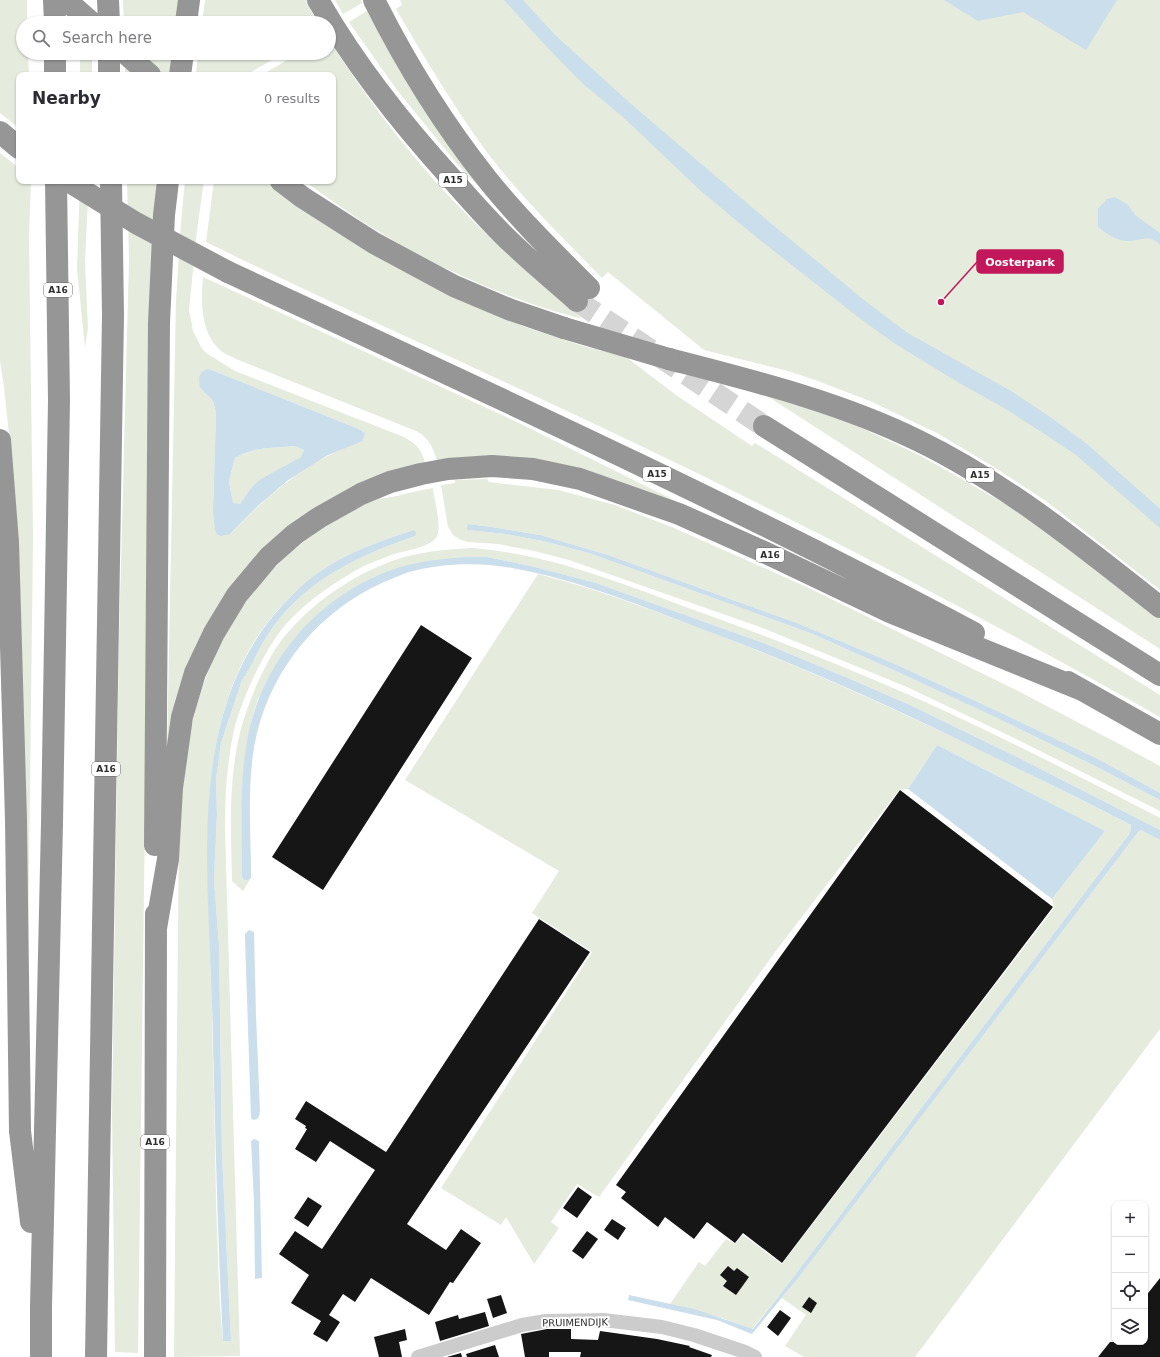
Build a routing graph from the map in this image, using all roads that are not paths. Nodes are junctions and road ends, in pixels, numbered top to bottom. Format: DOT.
graph roads {
  1 [pos="54,0"];
  2 [pos="66,0"];
  3 [pos="108,0"];
  4 [pos="190,0"];
  5 [pos="321,5"];
  6 [pos="378,8"];
  7 [pos="54,16"];
  8 [pos="84,16"];
  9 [pos="109,16"];
  10 [pos="187,16"];
  11 [pos="328,16"];
  12 [pos="336,29"];
  13 [pos="55,60"];
  14 [pos="109,60"];
  15 [pos="133,60"];
  16 [pos="182,60"];
  17 [pos="55,72"];
  18 [pos="109,72"];
  19 [pos="147,72"];
  20 [pos="180,72"];
  21 [pos="0,132"];
  22 [pos="16,145"];
  23 [pos="56,184"];
  24 [pos="73,184"];
  25 [pos="111,184"];
  26 [pos="168,184"];
  27 [pos="284,184"];
  28 [pos="764,426"];
  29 [pos="0,440"];
  30 [pos="1160,607"];
  31 [pos="1160,675"];
  32 [pos="1080,689"];
  33 [pos="1160,734"];
  34 [pos="156,928"];
  35 [pos="41,1307"];
  36 [pos="41,1357"];
  37 [pos="96,1357"];
  38 [pos="155,1357"];
  39 [pos="418,1357"];
  40 [pos="755,1357"];
  1 -- 7 [label="highway"];
  2 -- 8 [label="highway"];
  3 -- 9 [label="highway"];
  4 -- 10 [label="highway"];
  5 -- 11 [label="highway, A15"];
  6 -- 12 [label="highway, A15"];
  13 -- 17 [label="highway"];
  14 -- 18 [label="highway"];
  15 -- 19 [label="highway"];
  16 -- 20 [label="highway"];
  21 -- 22 [label="highway"];
  23 -- 35 [label="highway, A16"];
  24 -- 32 [label="highway, A15, bridge"];
  25 -- 37 [label="highway, A16"];
  26 -- 34 [label="highway, A16"];
  27 -- 30 [label="highway, A15, bridge"];
  28 -- 31 [label="highway"];
  29 -- 35 [label="highway, A16"];
  32 -- 33 [label="highway, A15"];
  32 -- 34 [label="highway, A16"];
  34 -- 38 [label="highway, A16"];
  35 -- 36 [label="highway, A16"];
  39 -- 40 [label="street, PRUIMENDIJK"];
}
